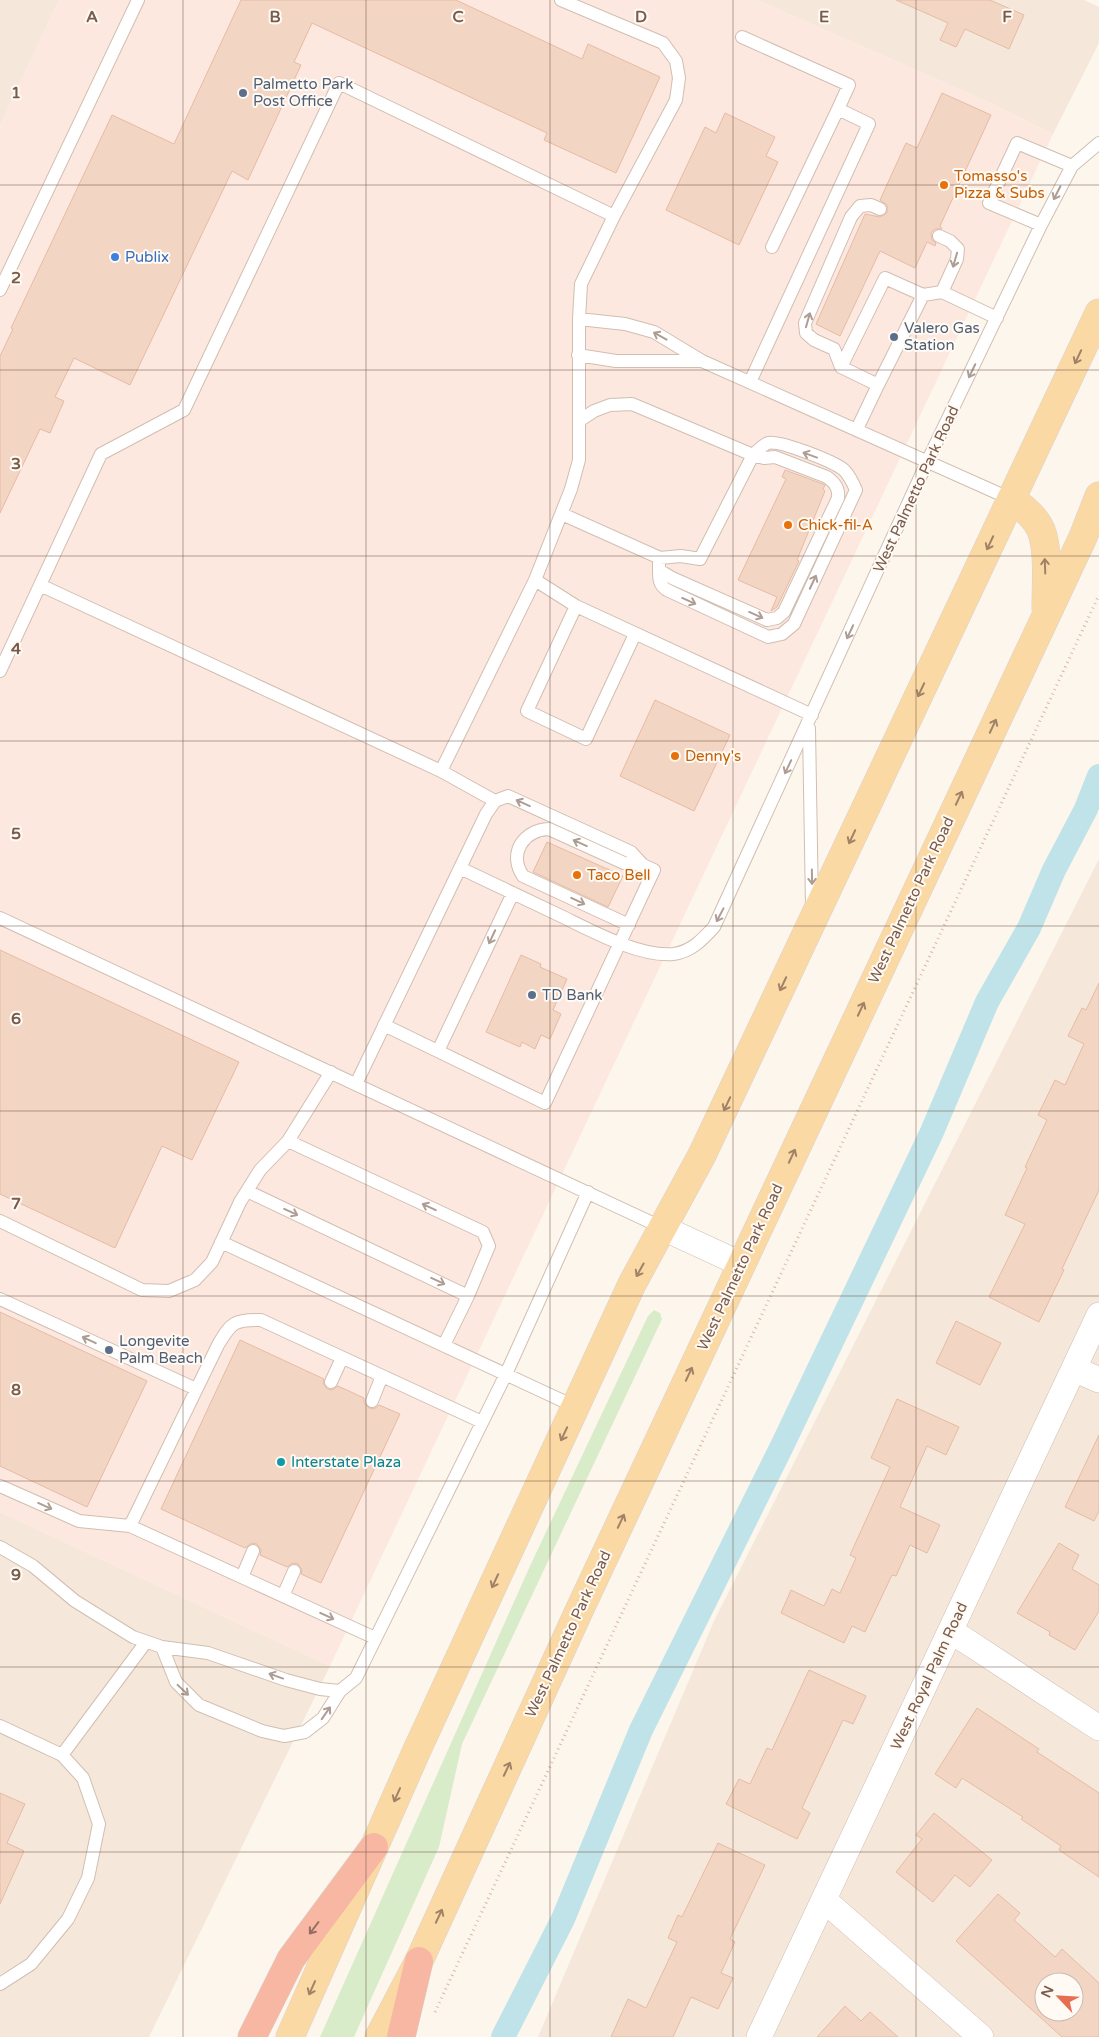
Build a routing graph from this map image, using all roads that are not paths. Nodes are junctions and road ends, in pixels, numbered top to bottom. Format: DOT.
graph roads {
  1 [pos="138,0"];
  2 [pos="561,0"];
  3 [pos="742,37"];
  4 [pos="838,109"];
  5 [pos="1099,143"];
  6 [pos="1072,166"];
  7 [pos="880,209"];
  8 [pos="614,216"];
  9 [pos="1041,225"];
  10 [pos="939,236"];
  11 [pos="772,247"];
  12 [pos="0,290"];
  13 [pos="942,292"];
  14 [pos="923,295"];
  15 [pos="1099,313"];
  16 [pos="997,318"];
  17 [pos="579,319"];
  18 [pos="578,355"];
  19 [pos="702,361"];
  20 [pos="842,368"];
  21 [pos="750,382"];
  22 [pos="878,385"];
  23 [pos="579,421"];
  24 [pos="858,429"];
  25 [pos="753,455"];
  26 [pos="928,460"];
  27 [pos="1099,496"];
  28 [pos="1011,499"];
  29 [pos="562,514"];
  30 [pos="659,564"];
  31 [pos="535,580"];
  32 [pos="40,585"];
  33 [pos="576,606"];
  34 [pos="1046,614"];
  35 [pos="635,634"];
  36 [pos="0,672"];
  37 [pos="810,719"];
  38 [pos="441,771"];
  39 [pos="495,801"];
  40 [pos="460,868"];
  41 [pos="649,868"];
  42 [pos="513,893"];
  43 [pos="0,918"];
  44 [pos="813,921"];
  45 [pos="629,925"];
  46 [pos="620,944"];
  47 [pos="384,1026"];
  48 [pos="438,1051"];
  49 [pos="331,1072"];
  50 [pos="356,1084"];
  51 [pos="288,1142"];
  52 [pos="247,1191"];
  53 [pos="588,1192"];
  54 [pos="0,1221"];
  55 [pos="663,1228"];
  56 [pos="221,1242"];
  57 [pos="741,1264"];
  58 [pos="468,1296"];
  59 [pos="0,1299"];
  60 [pos="1099,1315"];
  61 [pos="444,1345"];
  62 [pos="342,1358"];
  63 [pos="1074,1369"];
  64 [pos="506,1374"];
  65 [pos="382,1376"];
  66 [pos="1099,1380"];
  67 [pos="331,1382"];
  68 [pos="196,1389"];
  69 [pos="372,1401"];
  70 [pos="576,1407"];
  71 [pos="482,1422"];
  72 [pos="0,1486"];
  73 [pos="130,1526"];
  74 [pos="0,1547"];
  75 [pos="252,1551"];
  76 [pos="294,1571"];
  77 [pos="242,1577"];
  78 [pos="283,1596"];
  79 [pos="951,1631"];
  80 [pos="376,1638"];
  81 [pos="146,1642"];
  82 [pos="162,1647"];
  83 [pos="340,1691"];
  84 [pos="0,1726"];
  85 [pos="1099,1728"];
  86 [pos="62,1755"];
  87 [pos="374,1847"];
  88 [pos="824,1900"];
  89 [pos="419,1961"];
  90 [pos="0,1984"];
  91 [pos="252,2037"];
  92 [pos="290,2037"];
  93 [pos="379,2037"];
  94 [pos="401,2037"];
  95 [pos="760,2037"];
  96 [pos="981,2037"];
  1 -- 12 [label="lane"];
  2 -- 8 [label="lane"];
  3 -- 4 [label="lane"];
  4 -- 11 [label="lane"];
  4 -- 21 [label="lane"];
  5 -- 6 [label="lane, West Palmetto Park Road"];
  6 -- 9 [label="lane, West Palmetto Park Road, one-way"];
  6 -- 9 [label="lane"];
  20 -- 7 [label="lane, one-way"];
  8 -- 17 [label="lane"];
  8 -- 32 [label="lane"];
  9 -- 16 [label="lane, West Palmetto Park Road"];
  10 -- 13 [label="lane, one-way"];
  13 -- 14 [label="lane"];
  13 -- 16 [label="lane"];
  14 -- 20 [label="lane"];
  14 -- 22 [label="lane"];
  15 -- 28 [label="main road, West Palmetto Park Road, one-way"];
  16 -- 26 [label="lane, West Palmetto Park Road, one-way"];
  17 -- 18 [label="lane"];
  19 -- 17 [label="lane, one-way"];
  18 -- 19 [label="lane"];
  18 -- 23 [label="lane"];
  19 -- 21 [label="lane"];
  20 -- 22 [label="lane"];
  21 -- 24 [label="lane"];
  22 -- 24 [label="lane"];
  23 -- 25 [label="lane"];
  23 -- 29 [label="lane"];
  24 -- 26 [label="lane"];
  25 -- 30 [label="lane"];
  30 -- 25 [label="lane, one-way"];
  30 -- 25 [label="lane, one-way"];
  26 -- 28 [label="lane"];
  26 -- 37 [label="lane, West Palmetto Park Road, one-way"];
  27 -- 34 [label="main road, West Palmetto Park Road"];
  34 -- 28 [label="main road, one-way"];
  28 -- 44 [label="main road, West Palmetto Park Road, one-way"];
  29 -- 30 [label="lane"];
  29 -- 31 [label="lane"];
  31 -- 33 [label="lane"];
  31 -- 38 [label="lane"];
  32 -- 36 [label="lane"];
  32 -- 38 [label="lane"];
  33 -- 35 [label="lane"];
  33 -- 35 [label="lane"];
  57 -- 34 [label="main road, West Palmetto Park Road, one-way"];
  35 -- 37 [label="lane"];
  37 -- 44 [label="lane, West Palmetto Park Road, one-way"];
  37 -- 46 [label="lane, one-way"];
  38 -- 39 [label="lane"];
  39 -- 40 [label="lane"];
  41 -- 39 [label="lane, one-way"];
  40 -- 42 [label="lane"];
  40 -- 47 [label="lane"];
  41 -- 45 [label="lane"];
  41 -- 45 [label="lane, one-way"];
  42 -- 46 [label="lane"];
  42 -- 48 [label="lane, one-way"];
  43 -- 49 [label="lane"];
  44 -- 55 [label="main road, West Palmetto Park Road, one-way"];
  45 -- 46 [label="lane"];
  46 -- 48 [label="lane"];
  47 -- 48 [label="lane"];
  47 -- 50 [label="lane"];
  49 -- 50 [label="lane"];
  49 -- 51 [label="lane"];
  50 -- 53 [label="lane"];
  51 -- 52 [label="lane"];
  58 -- 51 [label="lane, one-way"];
  52 -- 56 [label="lane"];
  52 -- 58 [label="lane, one-way"];
  53 -- 55 [label="lane"];
  53 -- 64 [label="lane"];
  54 -- 56 [label="lane"];
  55 -- 57 [label="street"];
  55 -- 70 [label="main road, West Palmetto Park Road, one-way"];
  56 -- 61 [label="lane"];
  89 -- 57 [label="main road, West Palmetto Park Road, one-way"];
  58 -- 61 [label="lane"];
  68 -- 59 [label="lane, one-way"];
  60 -- 63 [label="street, West Royal Palm Road"];
  61 -- 64 [label="lane"];
  62 -- 65 [label="lane"];
  62 -- 67 [label="lane"];
  62 -- 68 [label="lane"];
  63 -- 66 [label="street"];
  63 -- 79 [label="street, West Royal Palm Road"];
  64 -- 70 [label="lane"];
  64 -- 71 [label="lane"];
  65 -- 69 [label="lane"];
  65 -- 71 [label="lane"];
  68 -- 73 [label="lane"];
  70 -- 87 [label="main road, West Palmetto Park Road, one-way"];
  71 -- 80 [label="lane"];
  72 -- 73 [label="lane, one-way"];
  73 -- 77 [label="lane"];
  74 -- 81 [label="lane"];
  75 -- 77 [label="lane"];
  76 -- 78 [label="lane"];
  77 -- 78 [label="lane"];
  78 -- 80 [label="lane, one-way"];
  79 -- 85 [label="street"];
  79 -- 88 [label="street, West Royal Palm Road"];
  80 -- 83 [label="lane"];
  81 -- 82 [label="lane"];
  81 -- 86 [label="lane"];
  83 -- 82 [label="lane, one-way"];
  82 -- 83 [label="lane, one-way"];
  84 -- 86 [label="lane"];
  86 -- 90 [label="lane"];
  87 -- 91 [label="highway, one-way"];
  87 -- 92 [label="main road, West Palmetto Park Road, one-way"];
  88 -- 95 [label="street, West Royal Palm Road"];
  88 -- 96 [label="street"];
  89 -- 93 [label="main road, West Palmetto Park Road"];
  89 -- 94 [label="highway"];
}
